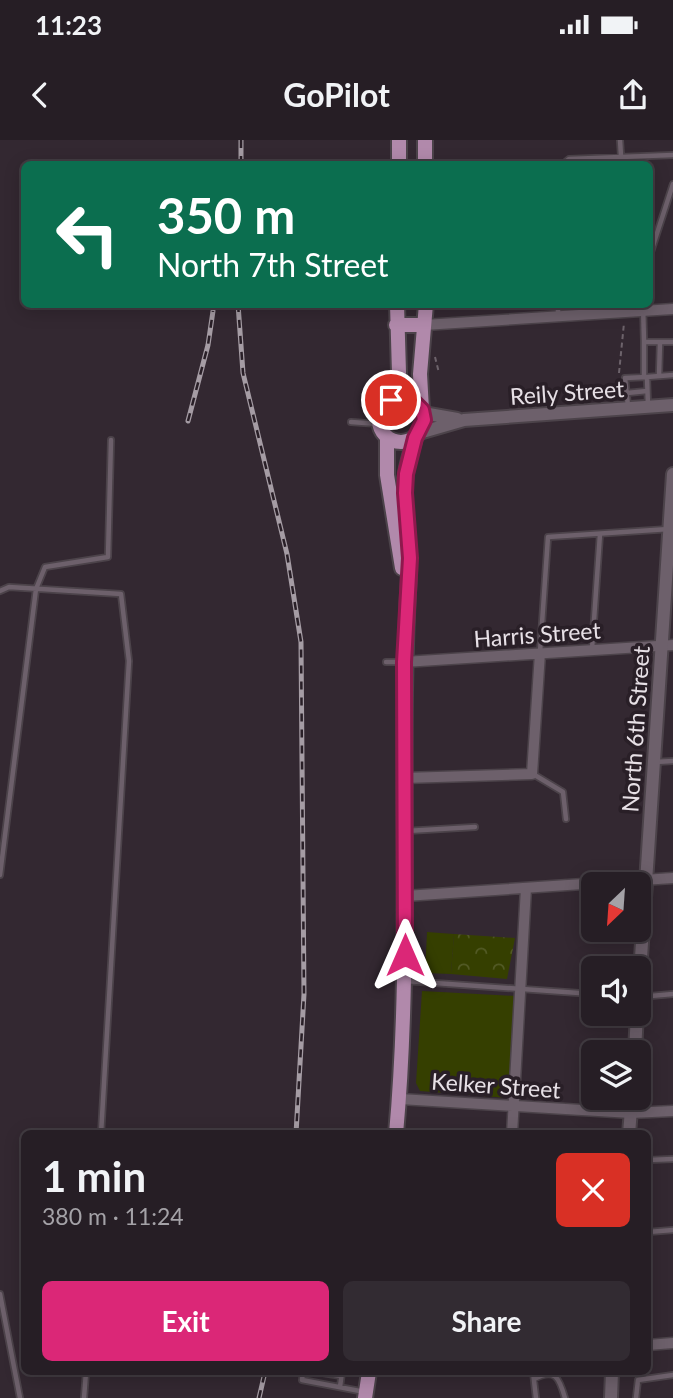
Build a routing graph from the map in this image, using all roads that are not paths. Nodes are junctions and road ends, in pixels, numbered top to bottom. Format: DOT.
graph roads {
  1 [pos="399,140"];
  2 [pos="425,140"];
  3 [pos="620,140"];
  4 [pos="673,155"];
  5 [pos="621,156"];
  6 [pos="399,161"];
  7 [pos="425,161"];
  8 [pos="567,161"];
  9 [pos="673,184"];
  10 [pos="653,246"];
  11 [pos="397,308"];
  12 [pos="426,308"];
  13 [pos="558,308"];
  14 [pos="644,308"];
  15 [pos="673,309"];
  16 [pos="558,316"];
  17 [pos="396,325"];
  18 [pos="424,325"];
  19 [pos="644,342"];
  20 [pos="660,342"];
  21 [pos="673,342"];
  22 [pos="673,375"];
  23 [pos="659,376"];
  24 [pos="645,377"];
  25 [pos="647,391"];
  26 [pos="626,393"];
  27 [pos="385,404"];
  28 [pos="673,405"];
  29 [pos="648,407"];
  30 [pos="628,408"];
  31 [pos="422,412"];
  32 [pos="464,420"];
  33 [pos="351,422"];
  34 [pos="379,424"];
  35 [pos="417,435"];
  36 [pos="387,437"];
  37 [pos="111,440"];
  38 [pos="673,474"];
  39 [pos="671,529"];
  40 [pos="600,534"];
  41 [pos="36,589"];
  42 [pos="0,591"];
  43 [pos="406,609"];
  44 [pos="667,645"];
  45 [pos="592,650"];
  46 [pos="540,653"];
  47 [pos="386,662"];
  48 [pos="404,662"];
  49 [pos="673,761"];
  50 [pos="654,762"];
  51 [pos="532,774"];
  52 [pos="404,778"];
  53 [pos="566,819"];
  54 [pos="475,827"];
  55 [pos="405,831"];
  56 [pos="647,872"];
  57 [pos="0,875"];
  58 [pos="673,878"];
  59 [pos="651,880"];
  60 [pos="581,884"];
  61 [pos="526,888"];
  62 [pos="405,896"];
  63 [pos="405,981"];
  64 [pos="522,989"];
  65 [pos="581,993"];
  66 [pos="673,995"];
  67 [pos="651,996"];
  68 [pos="400,1099"];
  69 [pos="514,1106"];
  70 [pos="631,1110"];
  71 [pos="673,1111"];
  72 [pos="631,1114"];
  73 [pos="101,1130"];
  74 [pos="397,1130"];
  75 [pos="512,1130"];
  76 [pos="629,1130"];
  77 [pos="673,1159"];
  78 [pos="651,1160"];
  79 [pos="673,1230"];
  80 [pos="651,1232"];
  81 [pos="0,1294"];
  82 [pos="673,1343"];
  83 [pos="651,1345"];
  84 [pos="86,1375"];
  85 [pos="303,1375"];
  86 [pos="342,1375"];
  87 [pos="368,1375"];
  88 [pos="533,1375"];
  89 [pos="555,1375"];
  90 [pos="612,1375"];
  91 [pos="673,1375"];
  92 [pos="340,1387"];
  93 [pos="365,1395"];
  94 [pos="20,1398"];
  95 [pos="84,1398"];
  96 [pos="536,1398"];
  97 [pos="565,1398"];
  98 [pos="611,1398"];
  99 [pos="636,1398"];
  1 -- 6 [label="main road"];
  2 -- 7 [label="main road"];
  3 -- 5 [label="lane"];
  4 -- 5 [label="lane"];
  5 -- 8 [label="lane"];
  9 -- 10 [label="lane"];
  11 -- 17 [label="main road"];
  12 -- 18 [label="main road"];
  13 -- 16 [label="lane"];
  14 -- 15 [label="street"];
  14 -- 16 [label="street"];
  14 -- 19 [label="lane"];
  16 -- 18 [label="street"];
  17 -- 18 [label="main road"];
  17 -- 27 [label="main road"];
  18 -- 31 [label="main road"];
  19 -- 20 [label="lane"];
  19 -- 24 [label="lane"];
  20 -- 21 [label="lane"];
  20 -- 23 [label="lane"];
  22 -- 23 [label="lane"];
  23 -- 24 [label="lane"];
  24 -- 25 [label="lane"];
  24 -- 26 [label="lane"];
  25 -- 26 [label="lane"];
  25 -- 29 [label="lane"];
  26 -- 30 [label="lane"];
  27 -- 31 [label="main road"];
  27 -- 34 [label="main road"];
  28 -- 29 [label="main road, Reily Street"];
  29 -- 30 [label="main road, Reily Street"];
  30 -- 32 [label="main road, Reily Street"];
  31 -- 32 [label="main road, Reily Street"];
  31 -- 35 [label="main road"];
  32 -- 35 [label="main road, Reily Street"];
  33 -- 34 [label="lane"];
  34 -- 36 [label="main road"];
  35 -- 36 [label="main road"];
  35 -- 43 [label="main road"];
  36 -- 43 [label="main road"];
  37 -- 41 [label="lane"];
  38 -- 39 [label="main road, North 6th Street"];
  39 -- 40 [label="lane"];
  39 -- 44 [label="main road, North 6th Street"];
  40 -- 45 [label="lane"];
  40 -- 46 [label="lane"];
  41 -- 42 [label="lane"];
  41 -- 57 [label="lane"];
  41 -- 73 [label="lane"];
  43 -- 48 [label="main road"];
  44 -- 45 [label="street, Harris Street"];
  44 -- 50 [label="main road, North 6th Street"];
  45 -- 46 [label="street, Harris Street"];
  46 -- 48 [label="street, Harris Street"];
  46 -- 51 [label="street"];
  47 -- 48 [label="lane"];
  48 -- 52 [label="main road"];
  49 -- 50 [label="lane"];
  50 -- 56 [label="main road, North 6th Street"];
  51 -- 52 [label="street"];
  51 -- 53 [label="lane"];
  52 -- 55 [label="main road"];
  54 -- 55 [label="lane"];
  55 -- 62 [label="main road"];
  58 -- 59 [label="street"];
  60 -- 61 [label="street"];
  61 -- 62 [label="street"];
  61 -- 64 [label="street"];
  62 -- 63 [label="main road"];
  63 -- 64 [label="lane"];
  63 -- 68 [label="main road"];
  64 -- 65 [label="lane"];
  64 -- 69 [label="street"];
  66 -- 67 [label="lane"];
  68 -- 69 [label="street, Kelker Street"];
  68 -- 74 [label="main road"];
  69 -- 72 [label="street, Kelker Street"];
  69 -- 75 [label="street"];
  70 -- 72 [label="main road"];
  71 -- 72 [label="street, Kelker Street"];
  72 -- 76 [label="main road"];
  77 -- 78 [label="lane"];
  79 -- 80 [label="lane"];
  81 -- 94 [label="lane"];
  82 -- 83 [label="street"];
  84 -- 95 [label="lane"];
  85 -- 92 [label="lane"];
  86 -- 92 [label="lane"];
  87 -- 93 [label="main road"];
  88 -- 96 [label="lane"];
  89 -- 97 [label="lane"];
  90 -- 98 [label="main road"];
  91 -- 99 [label="lane"];
  92 -- 93 [label="lane"];
}
